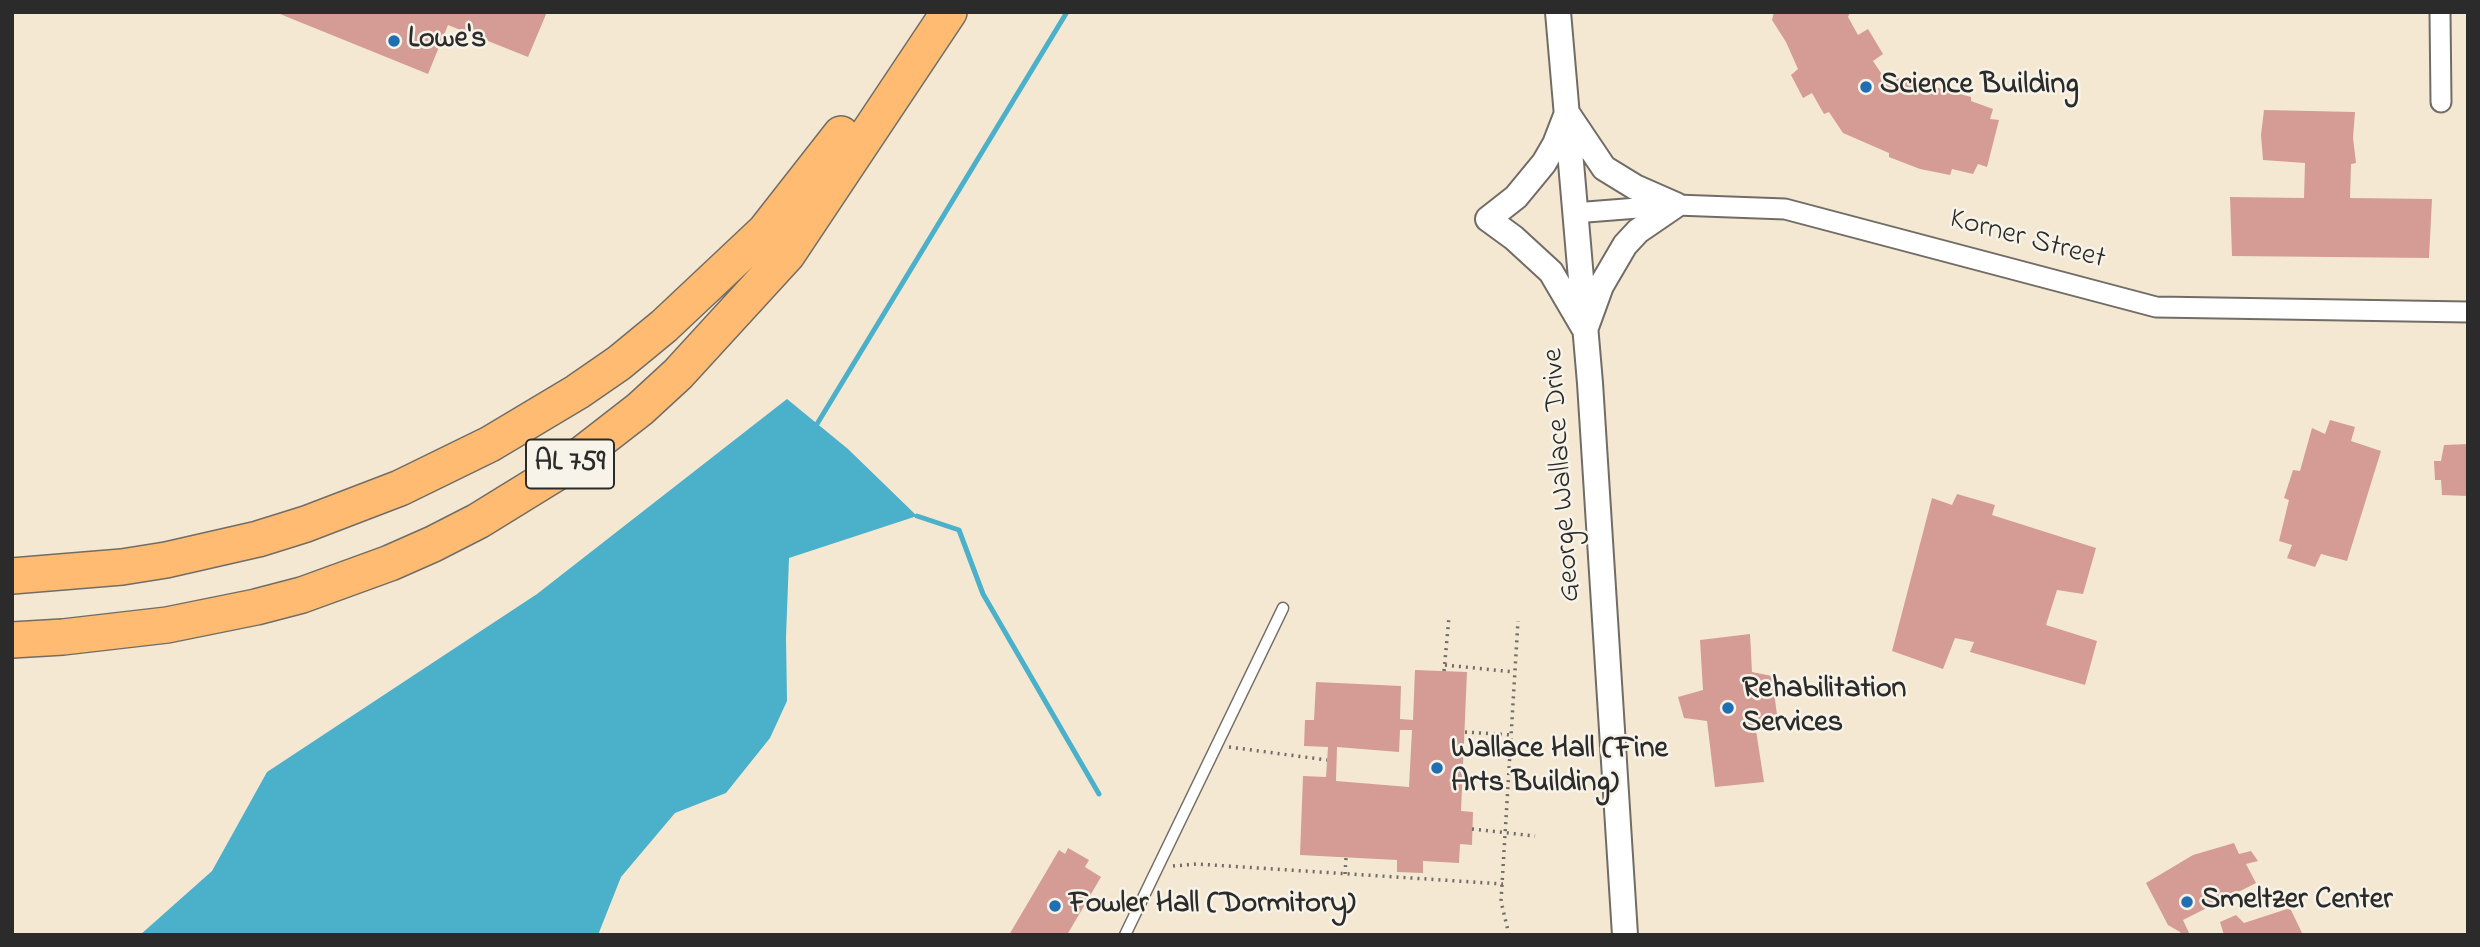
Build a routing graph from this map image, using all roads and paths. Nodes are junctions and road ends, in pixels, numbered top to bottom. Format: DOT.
graph roads {
  1 [pos="923,12"];
  2 [pos="949,12"];
  3 [pos="1558,12"];
  4 [pos="2440,12"];
  5 [pos="2441,102"];
  6 [pos="1567,113"];
  7 [pos="1676,205"];
  8 [pos="1574,213"];
  9 [pos="2468,312"];
  10 [pos="1585,330"];
  11 [pos="12,576"];
  12 [pos="1283,608"];
  13 [pos="1449,617"];
  14 [pos="1518,621"];
  15 [pos="12,640"];
  16 [pos="1445,665"];
  17 [pos="1444,671"];
  18 [pos="1514,672"];
  19 [pos="1465,732"];
  20 [pos="1511,735"];
  21 [pos="1217,746"];
  22 [pos="1327,760"];
  23 [pos="1472,829"];
  24 [pos="1505,832"];
  25 [pos="1535,836"];
  26 [pos="1346,858"];
  27 [pos="1157,868"];
  28 [pos="1345,874"];
  29 [pos="1503,884"];
  30 [pos="1125,935"];
  31 [pos="1509,935"];
  32 [pos="1625,935"];
  1 -- 11 [label="highway, AL 759"];
  2 -- 15 [label="highway, AL 759"];
  3 -- 6 [label="street, George Wallace Drive"];
  4 -- 5 [label="street"];
  6 -- 7 [label="street"];
  6 -- 8 [label="street, George Wallace Drive"];
  6 -- 10 [label="street"];
  7 -- 8 [label="street, Korner Street"];
  7 -- 9 [label="street, Korner Street"];
  7 -- 10 [label="street"];
  8 -- 10 [label="street, George Wallace Drive"];
  10 -- 32 [label="street, George Wallace Drive"];
  12 -- 21 [label="lane"];
  13 -- 16 [label="path"];
  14 -- 18 [label="path"];
  16 -- 17 [label="path"];
  16 -- 18 [label="path"];
  18 -- 20 [label="path"];
  19 -- 20 [label="path"];
  20 -- 24 [label="path"];
  21 -- 22 [label="path"];
  21 -- 27 [label="lane"];
  23 -- 24 [label="path"];
  24 -- 25 [label="path"];
  24 -- 29 [label="path"];
  26 -- 28 [label="path"];
  27 -- 28 [label="path"];
  27 -- 30 [label="lane"];
  28 -- 29 [label="path"];
  29 -- 31 [label="path"];
}
